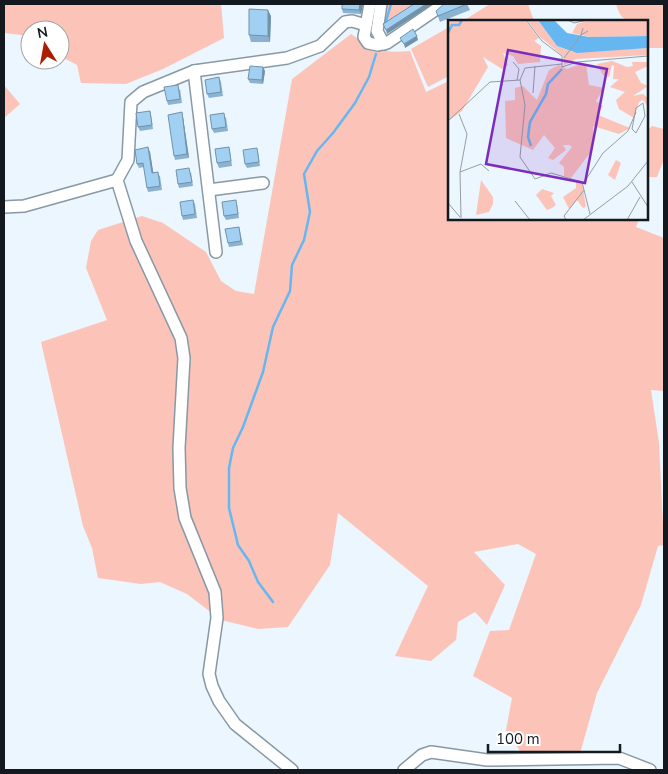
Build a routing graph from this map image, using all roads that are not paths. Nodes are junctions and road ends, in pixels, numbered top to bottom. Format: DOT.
graph roads {
  1 [pos="370,4"];
  2 [pos="381,4"];
  3 [pos="444,4"];
  4 [pos="366,25"];
  5 [pos="384,44"];
  6 [pos="194,71"];
  7 [pos="117,180"];
  8 [pos="263,183"];
  9 [pos="209,190"];
  10 [pos="4,207"];
  11 [pos="216,252"];
  12 [pos="292,770"];
  13 [pos="404,770"];
  14 [pos="650,770"];
  1 -- 4 [label="street"];
  2 -- 5 [label="street"];
  3 -- 5 [label="street"];
  4 -- 5 [label="street"];
  4 -- 6 [label="street"];
  6 -- 7 [label="street"];
  6 -- 9 [label="street"];
  7 -- 10 [label="street"];
  7 -- 12 [label="street"];
  8 -- 9 [label="street"];
  9 -- 11 [label="street"];
  13 -- 14 [label="street"];
}
